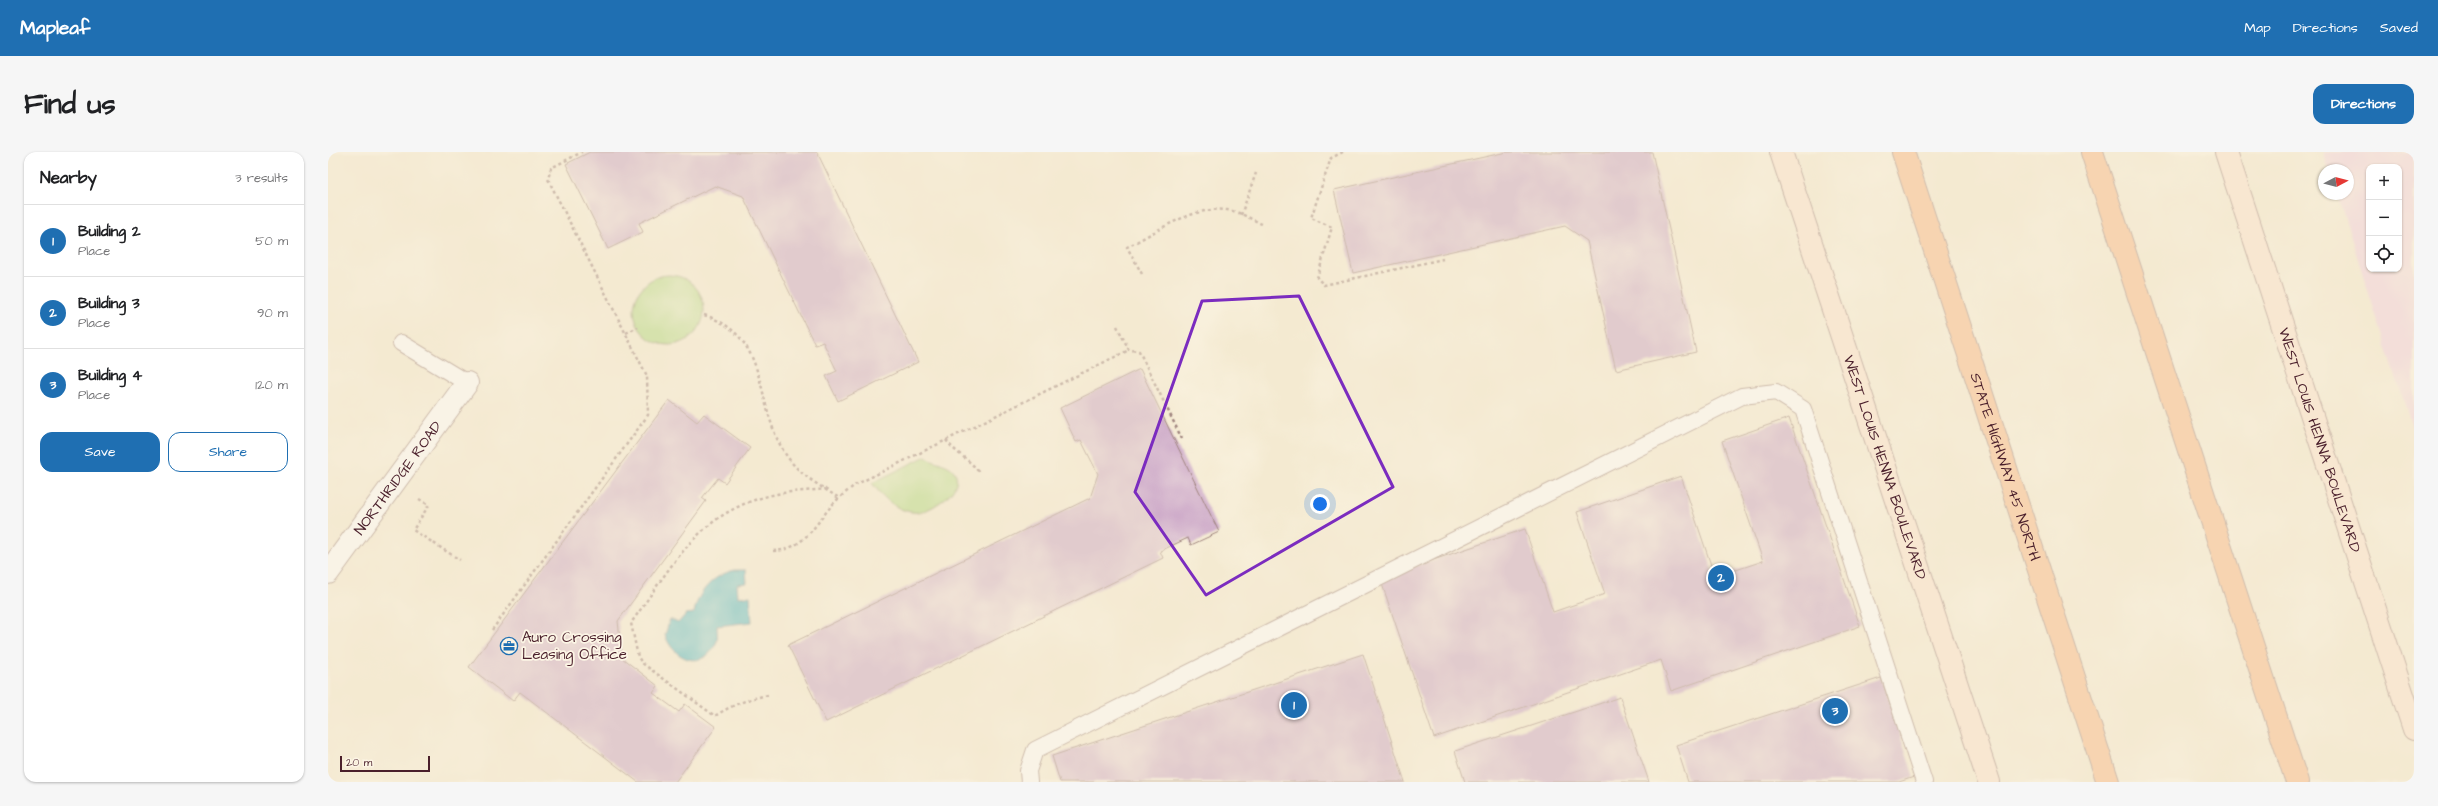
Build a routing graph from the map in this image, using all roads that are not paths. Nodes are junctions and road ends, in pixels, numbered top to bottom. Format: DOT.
graph roads {
  1 [pos="1781,152"];
  2 [pos="1903,152"];
  3 [pos="2092,152"];
  4 [pos="2226,152"];
  5 [pos="401,343"];
  6 [pos="467,383"];
  7 [pos="328,573"];
  8 [pos="2414,729"];
  9 [pos="1029,782"];
  10 [pos="1924,782"];
  11 [pos="1989,782"];
  12 [pos="2108,782"];
  13 [pos="2297,782"];
  1 -- 11 [label="main road, WEST LOUIS HENNA BOULEVARD"];
  2 -- 12 [label="highway, STATE HIGHWAY 45 NORTH"];
  3 -- 13 [label="highway"];
  4 -- 8 [label="main road, WEST LOUIS HENNA BOULEVARD"];
  5 -- 6 [label="lane"];
  6 -- 7 [label="street, NORTHRIDGE ROAD"];
  9 -- 10 [label="lane"];
}
